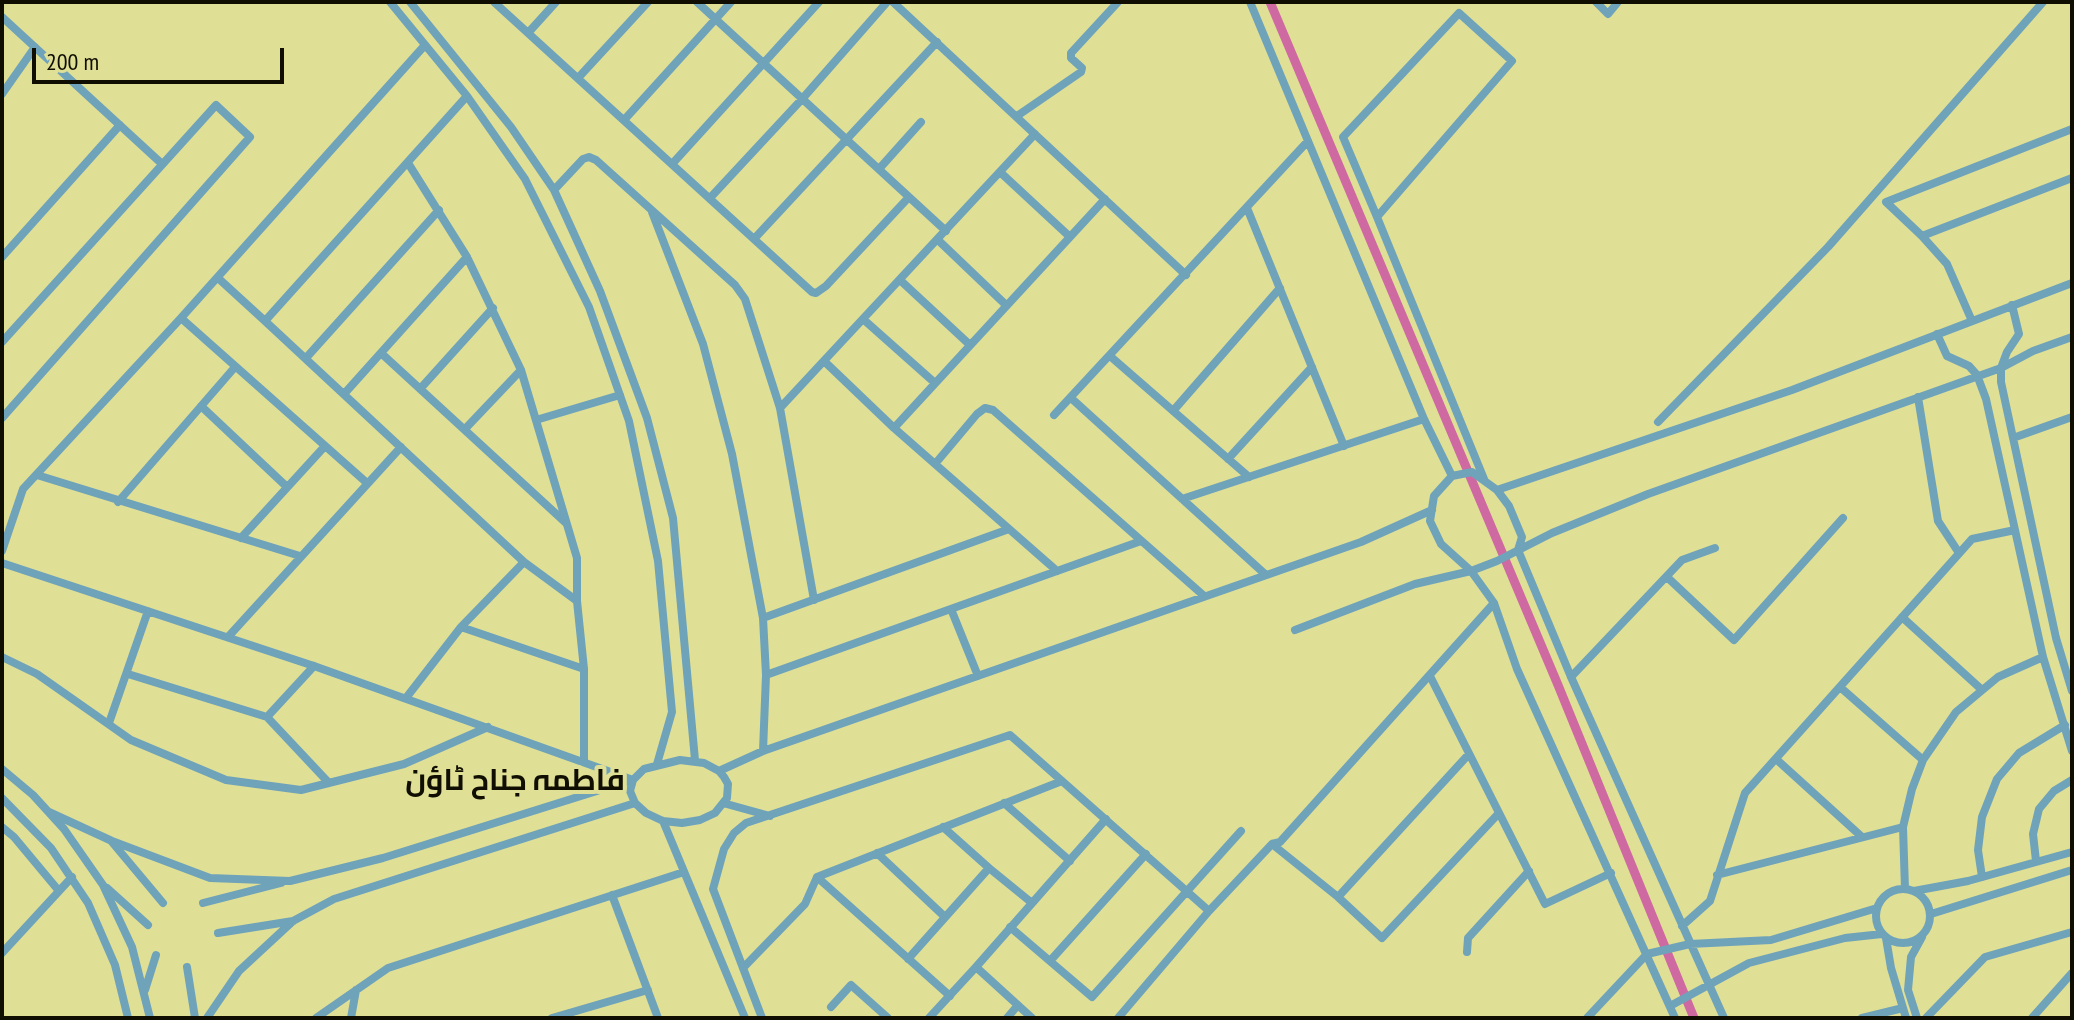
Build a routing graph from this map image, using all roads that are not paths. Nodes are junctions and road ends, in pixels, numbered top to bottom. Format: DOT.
graph roads {
  1 [pos="390,2"];
  2 [pos="410,2"];
  3 [pos="494,2"];
  4 [pos="556,2"];
  5 [pos="648,2"];
  6 [pos="697,2"];
  7 [pos="731,2"];
  8 [pos="819,2"];
  9 [pos="890,2"];
  10 [pos="1118,2"];
  11 [pos="1250,2"];
  12 [pos="1596,2"];
  13 [pos="1618,2"];
  14 [pos="2043,2"];
  15 [pos="2,17"];
  16 [pos="715,18"];
  17 [pos="528,33"];
  18 [pos="937,42"];
  19 [pos="425,45"];
  20 [pos="35,47"];
  21 [pos="764,63"];
  22 [pos="579,77"];
  23 [pos="2,94"];
  24 [pos="467,96"];
  25 [pos="803,98"];
  26 [pos="1017,116"];
  27 [pos="625,119"];
  28 [pos="921,122"];
  29 [pos="120,125"];
  30 [pos="2072,129"];
  31 [pos="1035,134"];
  32 [pos="847,139"];
  33 [pos="1308,141"];
  34 [pos="161,163"];
  35 [pos="408,163"];
  36 [pos="673,163"];
  37 [pos="879,169"];
  38 [pos="1000,172"];
  39 [pos="2072,178"];
  40 [pos="554,190"];
  41 [pos="909,197"];
  42 [pos="710,198"];
  43 [pos="1105,199"];
  44 [pos="1247,208"];
  45 [pos="439,210"];
  46 [pos="652,210"];
  47 [pos="1377,217"];
  48 [pos="946,231"];
  49 [pos="1922,236"];
  50 [pos="1070,237"];
  51 [pos="754,239"];
  52 [pos="938,240"];
  53 [pos="2,257"];
  54 [pos="467,257"];
  55 [pos="1186,275"];
  56 [pos="218,278"];
  57 [pos="900,280"];
  58 [pos="2072,283"];
  59 [pos="1280,288"];
  60 [pos="1006,305"];
  61 [pos="2012,305"];
  62 [pos="493,308"];
  63 [pos="181,318"];
  64 [pos="863,319"];
  65 [pos="265,321"];
  66 [pos="1972,321"];
  67 [pos="1937,334"];
  68 [pos="2072,337"];
  69 [pos="2,342"];
  70 [pos="970,345"];
  71 [pos="381,353"];
  72 [pos="1110,356"];
  73 [pos="306,358"];
  74 [pos="824,361"];
  75 [pos="235,367"];
  76 [pos="1312,367"];
  77 [pos="2001,368"];
  78 [pos="521,370"];
  79 [pos="1977,375"];
  80 [pos="935,383"];
  81 [pos="420,389"];
  82 [pos="344,394"];
  83 [pos="620,395"];
  84 [pos="1918,397"];
  85 [pos="1071,398"];
  86 [pos="201,406"];
  87 [pos="780,408"];
  88 [pos="1173,411"];
  89 [pos="1054,415"];
  90 [pos="2072,417"];
  91 [pos="2,418"];
  92 [pos="1424,419"];
  93 [pos="536,420"];
  94 [pos="1658,422"];
  95 [pos="894,428"];
  96 [pos="465,429"];
  97 [pos="2013,438"];
  98 [pos="325,446"];
  99 [pos="1344,446"];
  100 [pos="401,447"];
  101 [pos="1228,459"];
  102 [pos="935,464"];
  103 [pos="37,475"];
  104 [pos="1452,476"];
  105 [pos="1249,477"];
  106 [pos="1484,479"];
  107 [pos="367,483"];
  108 [pos="287,487"];
  109 [pos="1497,490"];
  110 [pos="1182,499"];
  111 [pos="118,502"];
  112 [pos="1432,510"];
  113 [pos="1843,518"];
  114 [pos="567,523"];
  115 [pos="1009,529"];
  116 [pos="2015,530"];
  117 [pos="241,538"];
  118 [pos="1141,541"];
  119 [pos="1715,548"];
  120 [pos="1518,550"];
  121 [pos="2,551"];
  122 [pos="1959,553"];
  123 [pos="300,556"];
  124 [pos="524,562"];
  125 [pos="2,563"];
  126 [pos="1057,571"];
  127 [pos="1471,571"];
  128 [pos="1266,575"];
  129 [pos="1667,577"];
  130 [pos="1203,595"];
  131 [pos="814,600"];
  132 [pos="577,601"];
  133 [pos="1494,603"];
  134 [pos="951,609"];
  135 [pos="148,611"];
  136 [pos="1902,617"];
  137 [pos="763,618"];
  138 [pos="461,627"];
  139 [pos="1295,630"];
  140 [pos="228,637"];
  141 [pos="2072,650"];
  142 [pos="2060,651"];
  143 [pos="2,657"];
  144 [pos="2043,657"];
  145 [pos="314,666"];
  146 [pos="584,669"];
  147 [pos="128,674"];
  148 [pos="766,675"];
  149 [pos="978,676"];
  150 [pos="1430,676"];
  151 [pos="1571,677"];
  152 [pos="1840,687"];
  153 [pos="1981,689"];
  154 [pos="2072,691"];
  155 [pos="406,698"];
  156 [pos="267,717"];
  157 [pos="109,723"];
  158 [pos="2065,725"];
  159 [pos="489,726"];
  160 [pos="763,751"];
  161 [pos="2072,751"];
  162 [pos="1469,754"];
  163 [pos="1776,759"];
  164 [pos="584,760"];
  165 [pos="695,760"];
  166 [pos="1923,760"];
  167 [pos="657,764"];
  168 [pos="2,769"];
  169 [pos="719,771"];
  170 [pos="633,780"];
  171 [pos="2072,780"];
  172 [pos="1062,781"];
  173 [pos="329,783"];
  174 [pos="2,798"];
  175 [pos="635,803"];
  176 [pos="723,803"];
  177 [pos="1004,803"];
  178 [pos="49,812"];
  179 [pos="1499,813"];
  180 [pos="771,816"];
  181 [pos="1106,819"];
  182 [pos="663,821"];
  183 [pos="2,827"];
  184 [pos="943,827"];
  185 [pos="1903,827"];
  186 [pos="1241,831"];
  187 [pos="1862,837"];
  188 [pos="112,841"];
  189 [pos="1272,844"];
  190 [pos="2072,852"];
  191 [pos="877,853"];
  192 [pos="1146,854"];
  193 [pos="1070,861"];
  194 [pos="2036,861"];
  195 [pos="989,868"];
  196 [pos="2072,870"];
  197 [pos="1529,871"];
  198 [pos="684,872"];
  199 [pos="1611,873"];
  200 [pos="1717,875"];
  201 [pos="72,877"];
  202 [pos="817,877"];
  203 [pos="1982,877"];
  204 [pos="290,881"];
  205 [pos="103,885"];
  206 [pos="1188,890"];
  207 [pos="1909,890"];
  208 [pos="59,891"];
  209 [pos="612,895"];
  210 [pos="1338,897"];
  211 [pos="163,903"];
  212 [pos="203,903"];
  213 [pos="1032,903"];
  214 [pos="1877,908"];
  215 [pos="1209,911"];
  216 [pos="1931,914"];
  217 [pos="945,917"];
  218 [pos="293,921"];
  219 [pos="148,925"];
  220 [pos="1682,926"];
  221 [pos="1010,927"];
  222 [pos="2072,932"];
  223 [pos="218,933"];
  224 [pos="1884,936"];
  225 [pos="1922,936"];
  226 [pos="1690,944"];
  227 [pos="1467,952"];
  228 [pos="2,953"];
  229 [pos="1647,954"];
  230 [pos="156,955"];
  231 [pos="908,959"];
  232 [pos="1050,961"];
  233 [pos="187,967"];
  234 [pos="976,967"];
  235 [pos="743,968"];
  236 [pos="2072,973"];
  237 [pos="1708,984"];
  238 [pos="356,990"];
  239 [pos="648,990"];
  240 [pos="145,991"];
  241 [pos="950,996"];
  242 [pos="1018,1005"];
  243 [pos="1670,1006"];
  244 [pos="831,1007"];
  245 [pos="1903,1008"];
  246 [pos="128,1018"];
  247 [pos="150,1018"];
  248 [pos="195,1018"];
  249 [pos="207,1018"];
  250 [pos="316,1018"];
  251 [pos="351,1018"];
  252 [pos="552,1018"];
  253 [pos="658,1018"];
  254 [pos="745,1018"];
  255 [pos="762,1018"];
  256 [pos="888,1018"];
  257 [pos="929,1018"];
  258 [pos="1007,1018"];
  259 [pos="1032,1018"];
  260 [pos="1118,1018"];
  261 [pos="1587,1018"];
  262 [pos="1675,1018"];
  263 [pos="1724,1018"];
  264 [pos="1862,1018"];
  265 [pos="1906,1018"];
  266 [pos="1917,1018"];
  267 [pos="1926,1018"];
  268 [pos="2032,1018"];
  1 -- 19 [label="street"];
  2 -- 40 [label="street"];
  3 -- 17 [label="street"];
  4 -- 17 [label="street"];
  5 -- 22 [label="street"];
  6 -- 16 [label="street"];
  7 -- 16 [label="street"];
  8 -- 21 [label="street"];
  9 -- 18 [label="street"];
  9 -- 25 [label="street"];
  10 -- 26 [label="street"];
  11 -- 33 [label="street"];
  12 -- 13 [label="street"];
  14 -- 94 [label="street"];
  15 -- 20 [label="street"];
  16 -- 21 [label="street"];
  16 -- 27 [label="street"];
  17 -- 22 [label="street"];
  18 -- 26 [label="street"];
  18 -- 32 [label="street"];
  19 -- 24 [label="street"];
  19 -- 56 [label="street"];
  20 -- 23 [label="street"];
  20 -- 29 [label="street"];
  21 -- 25 [label="street"];
  21 -- 36 [label="street"];
  22 -- 27 [label="street"];
  24 -- 35 [label="street"];
  24 -- 83 [label="street"];
  25 -- 32 [label="street"];
  25 -- 42 [label="street"];
  26 -- 31 [label="street"];
  27 -- 36 [label="street"];
  28 -- 37 [label="street"];
  29 -- 34 [label="street"];
  29 -- 53 [label="street"];
  30 -- 49 [label="street"];
  31 -- 38 [label="street"];
  31 -- 43 [label="street"];
  32 -- 37 [label="street"];
  32 -- 51 [label="street"];
  33 -- 44 [label="street"];
  33 -- 92 [label="street"];
  34 -- 69 [label="street"];
  34 -- 91 [label="street"];
  35 -- 45 [label="street"];
  35 -- 65 [label="street"];
  36 -- 42 [label="street"];
  37 -- 41 [label="street"];
  38 -- 48 [label="street"];
  38 -- 50 [label="street"];
  39 -- 49 [label="street"];
  40 -- 46 [label="street"];
  40 -- 165 [label="street"];
  41 -- 48 [label="street"];
  41 -- 51 [label="street"];
  42 -- 51 [label="street"];
  43 -- 50 [label="street"];
  43 -- 55 [label="street"];
  44 -- 55 [label="street"];
  44 -- 59 [label="street"];
  45 -- 54 [label="street"];
  45 -- 73 [label="street"];
  46 -- 87 [label="street"];
  46 -- 137 [label="street"];
  47 -- 47 [label="street"];
  47 -- 106 [label="street"];
  48 -- 52 [label="street"];
  49 -- 66 [label="street"];
  50 -- 60 [label="street"];
  52 -- 57 [label="street"];
  52 -- 60 [label="street"];
  54 -- 62 [label="street"];
  54 -- 71 [label="street"];
  55 -- 72 [label="street"];
  56 -- 63 [label="street"];
  56 -- 65 [label="street"];
  57 -- 64 [label="street"];
  57 -- 70 [label="street"];
  58 -- 61 [label="street"];
  59 -- 76 [label="street"];
  59 -- 88 [label="street"];
  60 -- 70 [label="street"];
  61 -- 66 [label="street"];
  61 -- 77 [label="street"];
  62 -- 78 [label="street"];
  62 -- 81 [label="street"];
  63 -- 75 [label="street"];
  63 -- 103 [label="street"];
  64 -- 74 [label="street"];
  64 -- 80 [label="street"];
  65 -- 73 [label="street"];
  66 -- 67 [label="street"];
  67 -- 79 [label="street"];
  67 -- 109 [label="street"];
  68 -- 77 [label="street"];
  70 -- 80 [label="street"];
  71 -- 81 [label="street"];
  71 -- 82 [label="street"];
  72 -- 85 [label="street"];
  72 -- 88 [label="street"];
  73 -- 82 [label="street"];
  74 -- 87 [label="street"];
  74 -- 95 [label="street"];
  75 -- 86 [label="street"];
  75 -- 98 [label="street"];
  76 -- 99 [label="street"];
  76 -- 101 [label="street"];
  77 -- 79 [label="street"];
  77 -- 97 [label="street"];
  78 -- 93 [label="street"];
  78 -- 96 [label="street"];
  79 -- 84 [label="street"];
  79 -- 116 [label="street"];
  80 -- 95 [label="street"];
  81 -- 96 [label="street"];
  82 -- 100 [label="street"];
  83 -- 93 [label="street"];
  83 -- 167 [label="street"];
  84 -- 120 [label="street"];
  84 -- 122 [label="street"];
  85 -- 89 [label="street"];
  85 -- 110 [label="street"];
  86 -- 108 [label="street"];
  86 -- 111 [label="street"];
  87 -- 131 [label="street"];
  88 -- 101 [label="street"];
  90 -- 97 [label="street"];
  92 -- 99 [label="street"];
  92 -- 104 [label="street"];
  93 -- 114 [label="street"];
  95 -- 102 [label="street"];
  96 -- 114 [label="street"];
  97 -- 142 [label="street"];
  98 -- 107 [label="street"];
  98 -- 108 [label="street"];
  99 -- 105 [label="street"];
  100 -- 107 [label="street"];
  100 -- 124 [label="street"];
  101 -- 105 [label="street"];
  102 -- 115 [label="street"];
  102 -- 118 [label="street"];
  103 -- 111 [label="street"];
  103 -- 121 [label="street"];
  104 -- 106 [label="street"];
  104 -- 112 [label="street"];
  105 -- 110 [label="street"];
  106 -- 109 [label="street"];
  107 -- 123 [label="street"];
  108 -- 117 [label="street"];
  109 -- 120 [label="street"];
  110 -- 128 [label="street"];
  111 -- 117 [label="street"];
  112 -- 127 [label="street"];
  112 -- 128 [label="street"];
  113 -- 129 [label="street"];
  114 -- 132 [label="street"];
  115 -- 126 [label="street"];
  115 -- 131 [label="street"];
  116 -- 122 [label="street"];
  116 -- 144 [label="street"];
  117 -- 123 [label="street"];
  118 -- 126 [label="street"];
  118 -- 130 [label="street"];
  119 -- 129 [label="street"];
  120 -- 127 [label="street"];
  120 -- 151 [label="street"];
  122 -- 136 [label="street"];
  123 -- 140 [label="street"];
  124 -- 132 [label="street"];
  124 -- 138 [label="street"];
  125 -- 135 [label="street"];
  126 -- 134 [label="street"];
  127 -- 133 [label="street"];
  127 -- 139 [label="street"];
  128 -- 130 [label="street"];
  129 -- 151 [label="street"];
  130 -- 149 [label="street"];
  131 -- 137 [label="street"];
  132 -- 146 [label="street"];
  133 -- 150 [label="street"];
  133 -- 199 [label="street"];
  134 -- 148 [label="street"];
  134 -- 149 [label="street"];
  135 -- 140 [label="street"];
  135 -- 147 [label="street"];
  136 -- 152 [label="street"];
  136 -- 153 [label="street"];
  137 -- 148 [label="street"];
  138 -- 146 [label="street"];
  138 -- 155 [label="street"];
  140 -- 145 [label="street"];
  141 -- 142 [label="street"];
  142 -- 154 [label="street"];
  143 -- 157 [label="street"];
  144 -- 153 [label="street"];
  144 -- 158 [label="street"];
  145 -- 155 [label="street"];
  145 -- 156 [label="street"];
  146 -- 164 [label="street"];
  147 -- 156 [label="street"];
  147 -- 157 [label="street"];
  148 -- 160 [label="street"];
  149 -- 160 [label="street"];
  150 -- 162 [label="street"];
  150 -- 189 [label="street"];
  151 -- 220 [label="street"];
  152 -- 163 [label="street"];
  152 -- 166 [label="street"];
  153 -- 166 [label="street"];
  155 -- 159 [label="street"];
  156 -- 173 [label="street"];
  157 -- 173 [label="street"];
  158 -- 161 [label="street"];
  158 -- 203 [label="street"];
  159 -- 164 [label="street"];
  159 -- 173 [label="street"];
  160 -- 169 [label="street"];
  162 -- 179 [label="street"];
  162 -- 210 [label="street"];
  163 -- 187 [label="street"];
  163 -- 200 [label="street"];
  164 -- 170 [label="street"];
  165 -- 167 [label="street"];
  165 -- 169 [label="street"];
  166 -- 185 [label="street"];
  167 -- 170 [label="street"];
  168 -- 178 [label="street"];
  169 -- 176 [label="street"];
  170 -- 175 [label="street"];
  170 -- 204 [label="street"];
  171 -- 194 [label="street"];
  172 -- 177 [label="street"];
  172 -- 180 [label="street"];
  172 -- 181 [label="street"];
  174 -- 201 [label="street"];
  175 -- 182 [label="street"];
  175 -- 218 [label="street"];
  176 -- 180 [label="street"];
  176 -- 182 [label="street"];
  177 -- 184 [label="street"];
  177 -- 193 [label="street"];
  178 -- 188 [label="street"];
  178 -- 205 [label="street"];
  179 -- 197 [label="street"];
  179 -- 210 [label="street"];
  180 -- 235 [label="street"];
  181 -- 192 [label="street"];
  181 -- 193 [label="street"];
  182 -- 198 [label="street"];
  183 -- 208 [label="street"];
  184 -- 191 [label="street"];
  184 -- 195 [label="street"];
  185 -- 187 [label="street"];
  185 -- 207 [label="street"];
  186 -- 206 [label="street"];
  187 -- 200 [label="street"];
  188 -- 204 [label="street"];
  188 -- 211 [label="street"];
  189 -- 210 [label="street"];
  189 -- 215 [label="street"];
  190 -- 194 [label="street"];
  191 -- 202 [label="street"];
  191 -- 217 [label="street"];
  192 -- 206 [label="street"];
  192 -- 232 [label="street"];
  193 -- 213 [label="street"];
  194 -- 203 [label="street"];
  195 -- 213 [label="street"];
  195 -- 217 [label="street"];
  196 -- 216 [label="street"];
  197 -- 199 [label="street"];
  197 -- 227 [label="street"];
  198 -- 209 [label="street"];
  198 -- 254 [label="street"];
  199 -- 229 [label="street"];
  200 -- 220 [label="street"];
  201 -- 208 [label="street"];
  201 -- 246 [label="street"];
  202 -- 231 [label="street"];
  202 -- 235 [label="street"];
  203 -- 207 [label="street"];
  204 -- 212 [label="street"];
  205 -- 219 [label="street"];
  205 -- 240 [label="street"];
  206 -- 215 [label="street"];
  206 -- 232 [label="street"];
  207 -- 214 [label="street"];
  207 -- 216 [label="street"];
  208 -- 228 [label="street"];
  209 -- 238 [label="street"];
  209 -- 239 [label="street"];
  213 -- 221 [label="street"];
  214 -- 224 [label="street"];
  214 -- 226 [label="street"];
  215 -- 260 [label="street"];
  216 -- 225 [label="street"];
  217 -- 231 [label="street"];
  218 -- 223 [label="street"];
  218 -- 249 [label="street"];
  220 -- 226 [label="street"];
  221 -- 232 [label="street"];
  221 -- 234 [label="street"];
  222 -- 267 [label="street"];
  224 -- 225 [label="street"];
  224 -- 237 [label="street"];
  224 -- 245 [label="street"];
  225 -- 266 [label="street"];
  226 -- 229 [label="street"];
  226 -- 237 [label="street"];
  229 -- 243 [label="street"];
  229 -- 261 [label="street"];
  230 -- 240 [label="street"];
  231 -- 241 [label="street"];
  233 -- 248 [label="street"];
  234 -- 241 [label="street"];
  234 -- 242 [label="street"];
  235 -- 255 [label="street"];
  236 -- 268 [label="street"];
  237 -- 243 [label="street"];
  237 -- 263 [label="street"];
  238 -- 250 [label="street"];
  238 -- 251 [label="street"];
  239 -- 252 [label="street"];
  239 -- 253 [label="street"];
  240 -- 247 [label="street"];
  241 -- 257 [label="street"];
  242 -- 258 [label="street"];
  242 -- 259 [label="street"];
  243 -- 262 [label="street"];
  244 -- 256 [label="street"];
  245 -- 264 [label="street"];
  245 -- 265 [label="street"];
}
